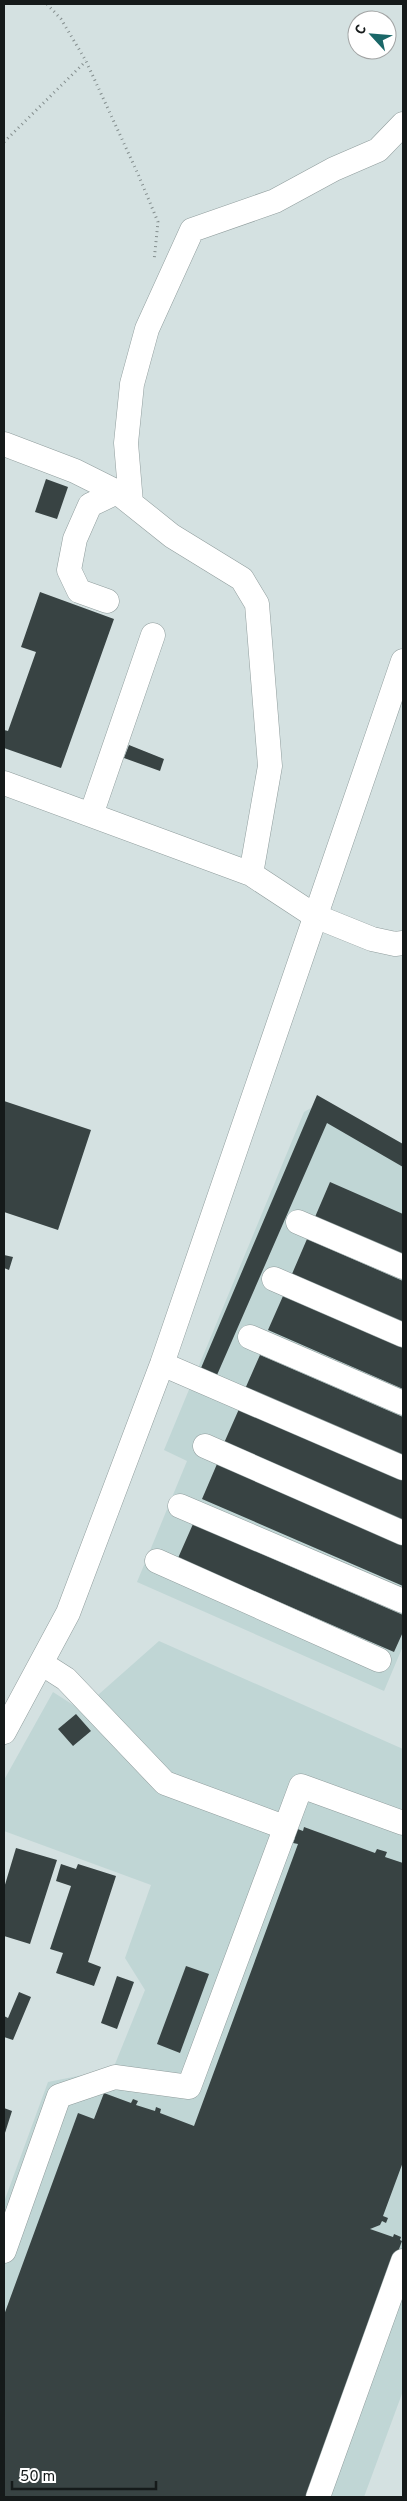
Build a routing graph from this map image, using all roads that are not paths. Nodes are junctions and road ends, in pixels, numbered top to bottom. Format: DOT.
graph roads {
  1 [pos="403,124"];
  2 [pos="4,444"];
  3 [pos="124,497"];
  4 [pos="107,601"];
  5 [pos="153,635"];
  6 [pos="403,661"];
  7 [pos="4,783"];
  8 [pos="90,815"];
  9 [pos="252,874"];
  10 [pos="315,916"];
  11 [pos="400,946"];
  12 [pos="298,1222"];
  13 [pos="403,1267"];
  14 [pos="274,1279"];
  15 [pos="403,1335"];
  16 [pos="250,1337"];
  17 [pos="162,1364"];
  18 [pos="403,1402"];
  19 [pos="205,1446"];
  20 [pos="403,1468"];
  21 [pos="180,1506"];
  22 [pos="403,1533"];
  23 [pos="157,1561"];
  24 [pos="403,1601"];
  25 [pos="379,1660"];
  26 [pos="41,1663"];
  27 [pos="4,1732"];
  28 [pos="403,1823"];
  29 [pos="284,1828"];
  30 [pos="4,2251"];
  31 [pos="403,2261"];
  32 [pos="318,2497"];
  1 -- 3 [label="street"];
  2 -- 3 [label="street"];
  3 -- 4 [label="street"];
  3 -- 9 [label="street"];
  5 -- 8 [label="street"];
  6 -- 10 [label="street"];
  7 -- 8 [label="street"];
  8 -- 9 [label="street"];
  9 -- 10 [label="street"];
  10 -- 11 [label="street"];
  10 -- 17 [label="street"];
  12 -- 13 [label="street"];
  14 -- 15 [label="street"];
  16 -- 18 [label="street"];
  17 -- 20 [label="street"];
  17 -- 26 [label="street"];
  19 -- 22 [label="street"];
  21 -- 24 [label="street"];
  23 -- 25 [label="street"];
  26 -- 27 [label="street"];
  26 -- 29 [label="street"];
  28 -- 29 [label="street"];
  29 -- 30 [label="street"];
  31 -- 32 [label="street"];
}
